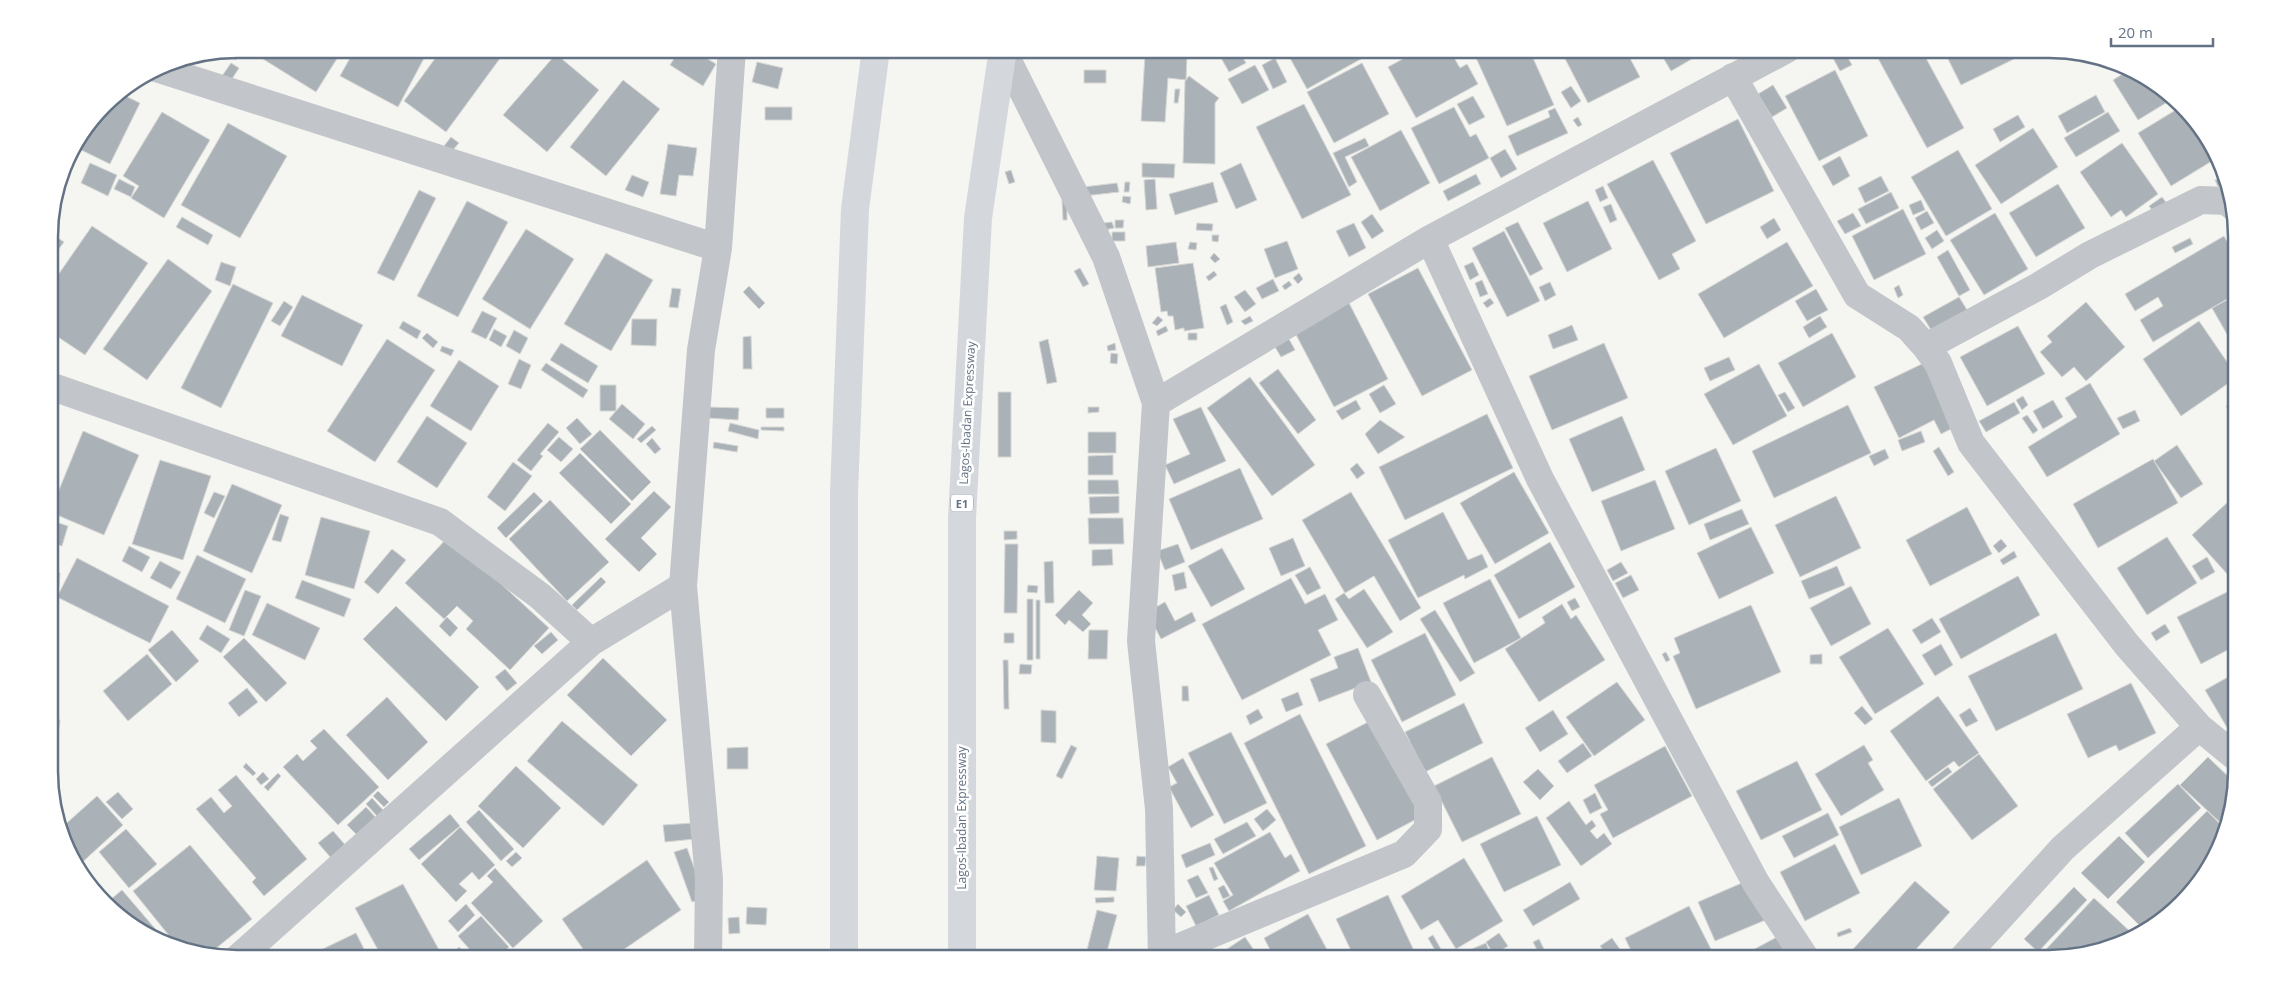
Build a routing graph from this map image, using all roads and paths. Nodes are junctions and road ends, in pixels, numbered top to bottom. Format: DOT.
graph roads {
  1 [pos="731,58"];
  2 [pos="875,58"];
  3 [pos="1002,58"];
  4 [pos="1007,58"];
  5 [pos="1770,58"];
  6 [pos="167,71"];
  7 [pos="1733,77"];
  8 [pos="2225,201"];
  9 [pos="1430,238"];
  10 [pos="718,248"];
  11 [pos="1926,347"];
  12 [pos="58,389"];
  13 [pos="1156,403"];
  14 [pos="683,586"];
  15 [pos="591,642"];
  16 [pos="1367,695"];
  17 [pos="2200,727"];
  18 [pos="2228,750"];
  19 [pos="247,950"];
  20 [pos="708,950"];
  21 [pos="844,950"];
  22 [pos="962,950"];
  23 [pos="1162,950"];
  24 [pos="1176,950"];
  25 [pos="1800,950"];
  26 [pos="1970,950"];
  1 -- 10 [label="street"];
  2 -- 21 [label="highway"];
  3 -- 22 [label="highway, Lagos-Ibadan Expressway / E1"];
  4 -- 13 [label="street"];
  5 -- 7 [label="street"];
  6 -- 10 [label="street"];
  7 -- 9 [label="street"];
  7 -- 11 [label="street"];
  8 -- 11 [label="street"];
  9 -- 13 [label="street"];
  9 -- 25 [label="street"];
  10 -- 14 [label="street"];
  11 -- 17 [label="street"];
  12 -- 15 [label="street"];
  13 -- 23 [label="street"];
  14 -- 15 [label="street"];
  14 -- 20 [label="street"];
  15 -- 19 [label="street"];
  16 -- 24 [label="street"];
  17 -- 18 [label="street"];
  17 -- 26 [label="street"];
}
